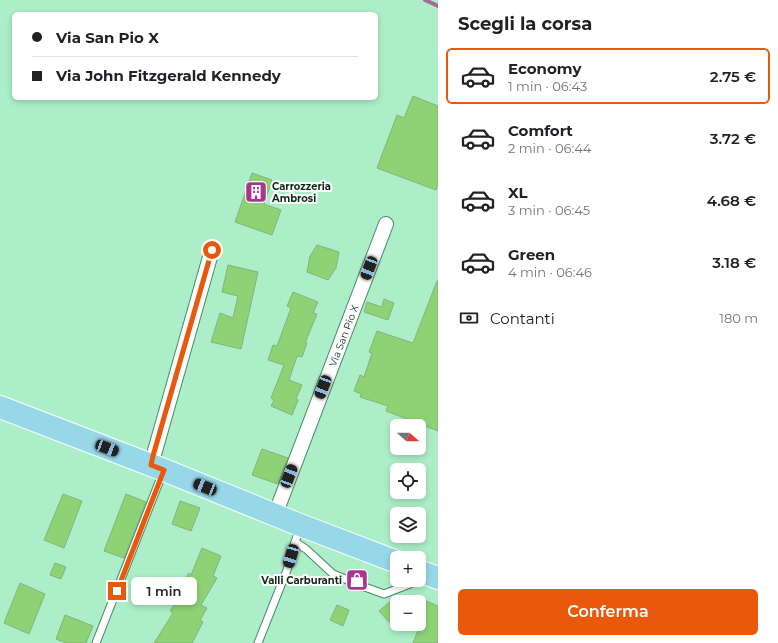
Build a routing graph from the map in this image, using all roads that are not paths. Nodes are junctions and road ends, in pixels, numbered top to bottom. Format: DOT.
graph roads {
  1 [pos="386,224"];
  2 [pos="212,250"];
  3 [pos="0,407"];
  4 [pos="158,468"];
  5 [pos="275,515"];
  6 [pos="297,530"];
  7 [pos="390,560"];
  8 [pos="402,587"];
  9 [pos="96,643"];
  10 [pos="258,643"];
  1 -- 5 [label="street, Via San Pio X"];
  2 -- 4 [label="street"];
  3 -- 4 [label="main road"];
  4 -- 5 [label="main road"];
  4 -- 9 [label="lane"];
  5 -- 6 [label="main road"];
  6 -- 7 [label="main road"];
  6 -- 8 [label="lane"];
  6 -- 10 [label="lane"];
}
